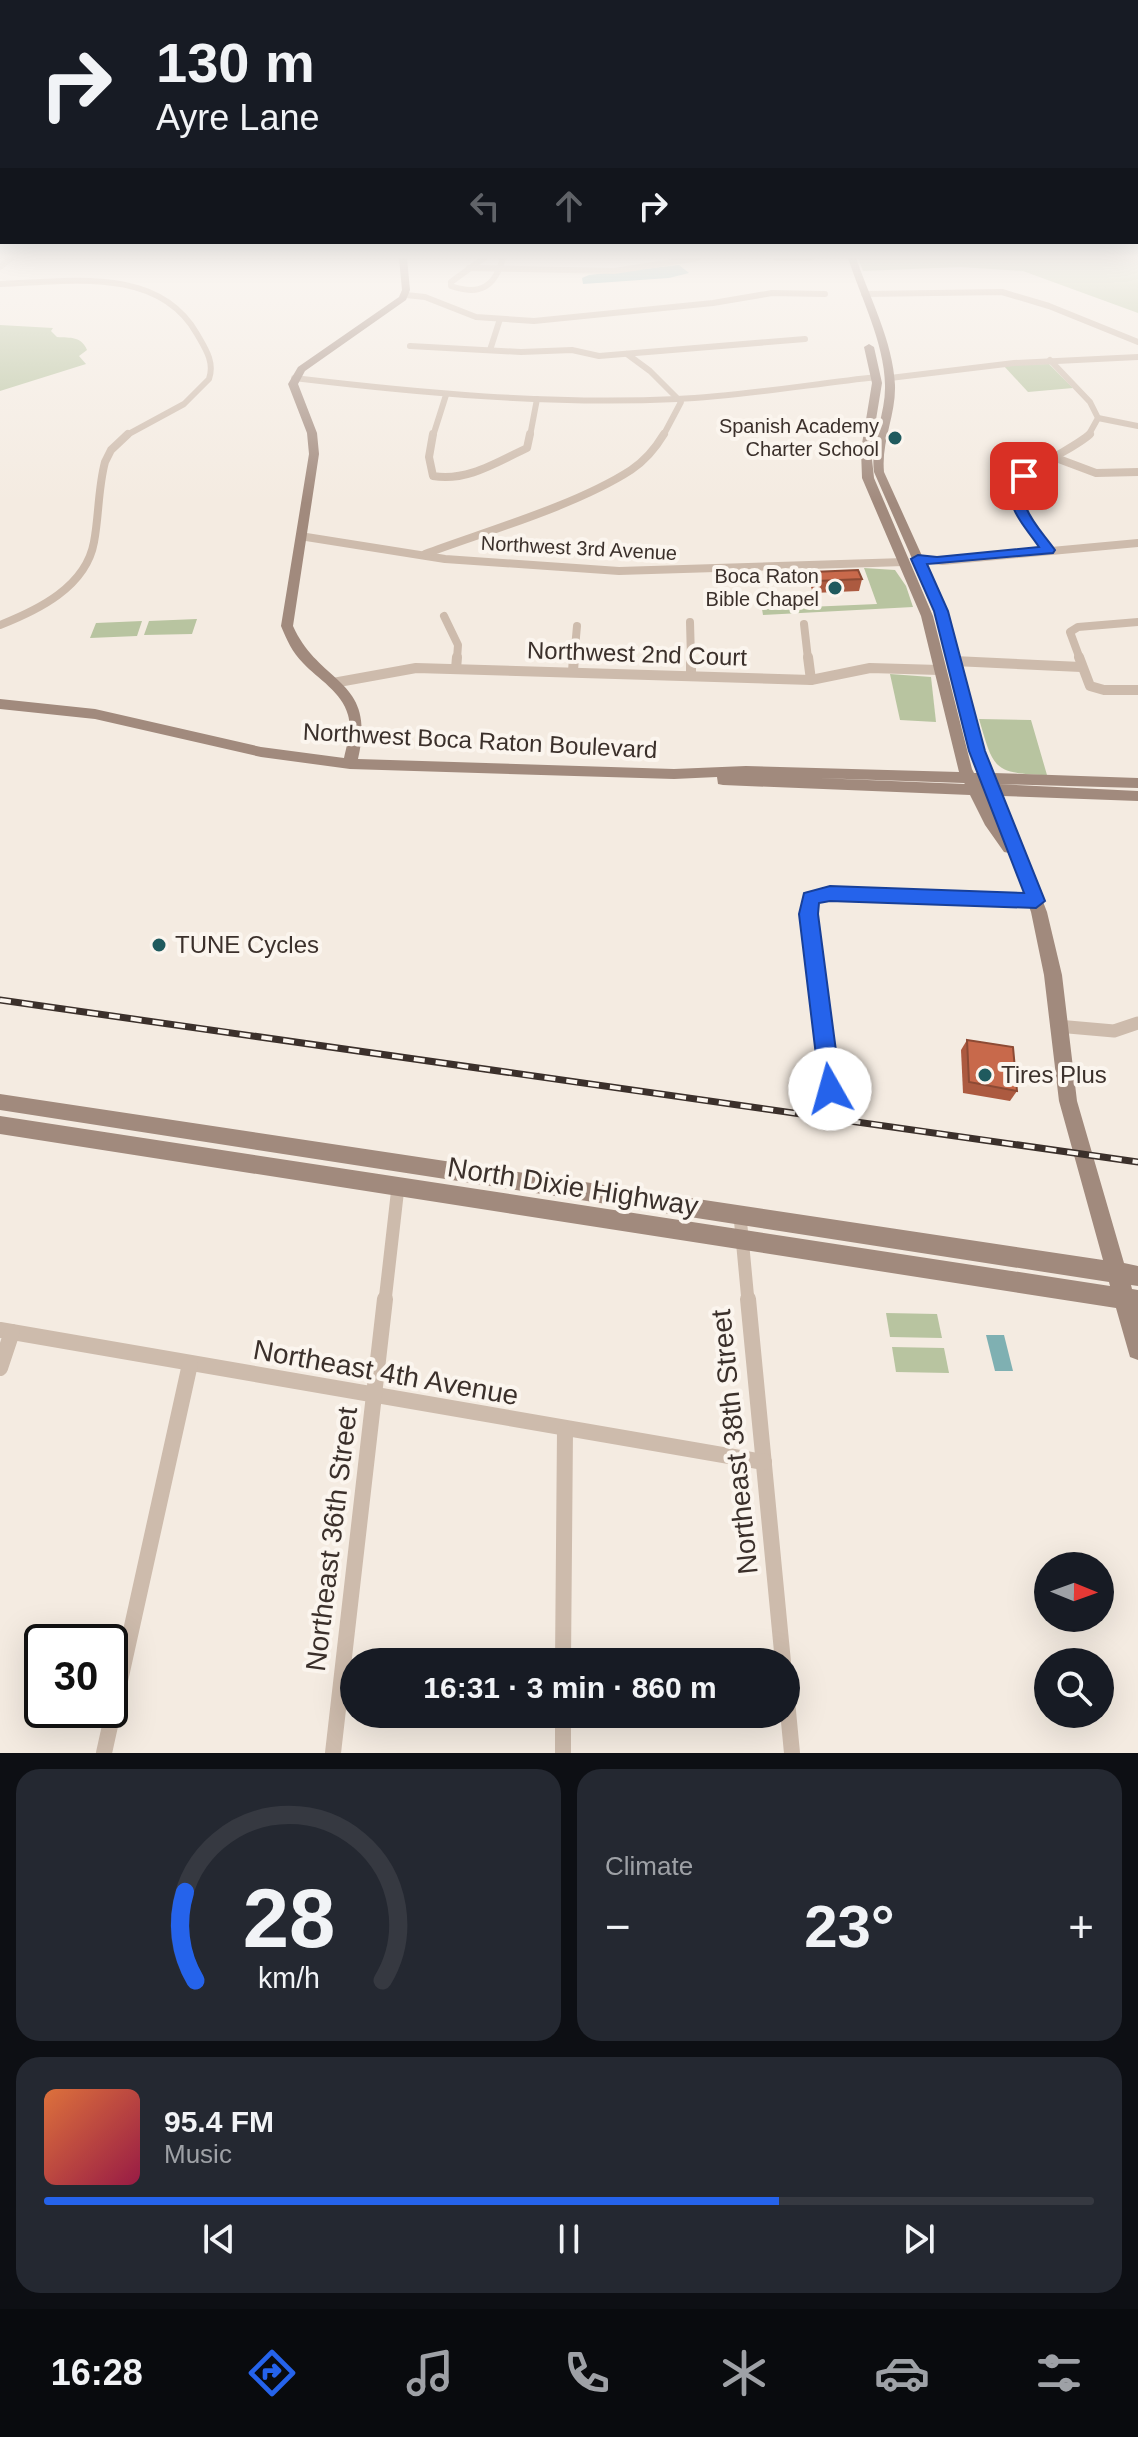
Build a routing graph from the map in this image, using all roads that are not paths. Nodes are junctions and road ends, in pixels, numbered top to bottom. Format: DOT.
graph roads {
  1 [pos="866,339"];
  2 [pos="199,340"];
  3 [pos="342,340"];
  4 [pos="493,340"];
  5 [pos="795,340"];
  6 [pos="872,340"];
  7 [pos="410,346"];
  8 [pos="490,350"];
  9 [pos="627,354"];
  10 [pos="1138,357"];
  11 [pos="1050,360"];
  12 [pos="294,378"];
  13 [pos="883,378"];
  14 [pos="446,395"];
  15 [pos="537,399"];
  16 [pos="680,399"];
  17 [pos="1098,418"];
  18 [pos="1138,426"];
  19 [pos="1056,458"];
  20 [pos="1138,472"];
  21 [pos="888,510"];
  22 [pos="300,536"];
  23 [pos="1138,543"];
  24 [pos="1048,550"];
  25 [pos="421,556"];
  26 [pos="917,556"];
  27 [pos="906,567"];
  28 [pos="942,613"];
  29 [pos="444,616"];
  30 [pos="690,622"];
  31 [pos="1138,622"];
  32 [pos="804,624"];
  33 [pos="0,625"];
  34 [pos="577,626"];
  35 [pos="954,661"];
  36 [pos="1081,667"];
  37 [pos="456,669"];
  38 [pos="939,670"];
  39 [pos="573,671"];
  40 [pos="691,676"];
  41 [pos="811,680"];
  42 [pos="333,683"];
  43 [pos="1138,690"];
  44 [pos="0,704"];
  45 [pos="350,764"];
  46 [pos="1138,783"];
  47 [pos="972,784"];
  48 [pos="990,786"];
  49 [pos="1138,796"];
  50 [pos="1021,864"];
  51 [pos="1036,901"];
  52 [pos="1138,1023"];
  53 [pos="1057,1026"];
  54 [pos="830,1089"];
  55 [pos="0,1102"];
  56 [pos="0,1125"];
  57 [pos="398,1187"];
  58 [pos="740,1216"];
  59 [pos="742,1240"];
  60 [pos="1115,1272"];
  61 [pos="1138,1276"];
  62 [pos="1130,1300"];
  63 [pos="6,1331"];
  64 [pos="1138,1349"];
  65 [pos="190,1364"];
  66 [pos="0,1368"];
  67 [pos="374,1396"];
  68 [pos="565,1430"];
  69 [pos="764,1462"];
  70 [pos="563,1648"];
  71 [pos="782,1648"];
  72 [pos="563,1728"];
  73 [pos="790,1728"];
  74 [pos="104,1753"];
  75 [pos="333,1753"];
  76 [pos="563,1753"];
  77 [pos="792,1753"];
  1 -- 13 [label="main road"];
  2 -- 33 [label="street"];
  3 -- 12 [label="main road"];
  4 -- 8 [label="street"];
  5 -- 9 [label="street"];
  6 -- 13 [label="main road"];
  7 -- 8 [label="street"];
  8 -- 9 [label="street"];
  9 -- 16 [label="street"];
  10 -- 11 [label="street"];
  11 -- 13 [label="street"];
  11 -- 17 [label="street"];
  12 -- 14 [label="street"];
  12 -- 22 [label="main road"];
  13 -- 16 [label="street"];
  13 -- 21 [label="main road"];
  13 -- 21 [label="main road"];
  14 -- 15 [label="street"];
  14 -- 15 [label="street"];
  15 -- 16 [label="street"];
  16 -- 25 [label="street"];
  17 -- 18 [label="street"];
  17 -- 19 [label="street"];
  19 -- 20 [label="street"];
  19 -- 24 [label="street"];
  21 -- 26 [label="main road"];
  21 -- 27 [label="main road"];
  22 -- 25 [label="street, Northwest 3rd Avenue"];
  22 -- 42 [label="main road"];
  23 -- 24 [label="street"];
  24 -- 26 [label="street"];
  25 -- 27 [label="street, Northwest 3rd Avenue"];
  26 -- 28 [label="main road"];
  27 -- 28 [label="main road"];
  27 -- 38 [label="main road"];
  28 -- 35 [label="main road"];
  29 -- 37 [label="street"];
  30 -- 40 [label="street"];
  31 -- 36 [label="street"];
  32 -- 41 [label="street"];
  34 -- 39 [label="street"];
  35 -- 36 [label="street"];
  35 -- 48 [label="main road"];
  36 -- 43 [label="street"];
  37 -- 39 [label="street, Northwest 2nd Court"];
  37 -- 42 [label="street, Northwest 2nd Court"];
  38 -- 41 [label="street, Northwest 2nd Court"];
  38 -- 47 [label="main road"];
  39 -- 40 [label="street, Northwest 2nd Court"];
  40 -- 41 [label="street, Northwest 2nd Court"];
  42 -- 45 [label="main road"];
  44 -- 45 [label="main road, Northwest Boca Raton Boulevard"];
  45 -- 47 [label="main road, Northwest Boca Raton Boulevard"];
  46 -- 48 [label="main road, Northwest Boca Raton Boulevard"];
  47 -- 48 [label="main road, Northwest Boca Raton Boulevard"];
  47 -- 50 [label="main road"];
  48 -- 49 [label="main road, Northwest Boca Raton Boulevard"];
  48 -- 50 [label="main road"];
  50 -- 51 [label="main road"];
  51 -- 53 [label="main road"];
  51 -- 54 [label="street"];
  52 -- 53 [label="street"];
  53 -- 60 [label="main road"];
  55 -- 58 [label="main road, North Dixie Highway"];
  56 -- 57 [label="main road, North Dixie Highway"];
  57 -- 59 [label="main road, North Dixie Highway"];
  57 -- 67 [label="street, Northeast 36th Street"];
  58 -- 59 [label="street, Northeast 38th Street"];
  58 -- 60 [label="main road, North Dixie Highway"];
  59 -- 62 [label="main road, North Dixie Highway"];
  59 -- 69 [label="street, Northeast 38th Street"];
  60 -- 61 [label="main road, North Dixie Highway"];
  60 -- 62 [label="main road"];
  62 -- 64 [label="main road"];
  63 -- 65 [label="street, Northeast 4th Avenue"];
  63 -- 66 [label="street"];
  65 -- 67 [label="street, Northeast 4th Avenue"];
  65 -- 74 [label="street"];
  67 -- 68 [label="street, Northeast 4th Avenue"];
  67 -- 75 [label="street, Northeast 36th Street"];
  68 -- 69 [label="street, Northeast 4th Avenue"];
  68 -- 70 [label="street"];
  69 -- 71 [label="street, Northeast 38th Street"];
  72 -- 76 [label="street"];
  73 -- 77 [label="street"];
}
